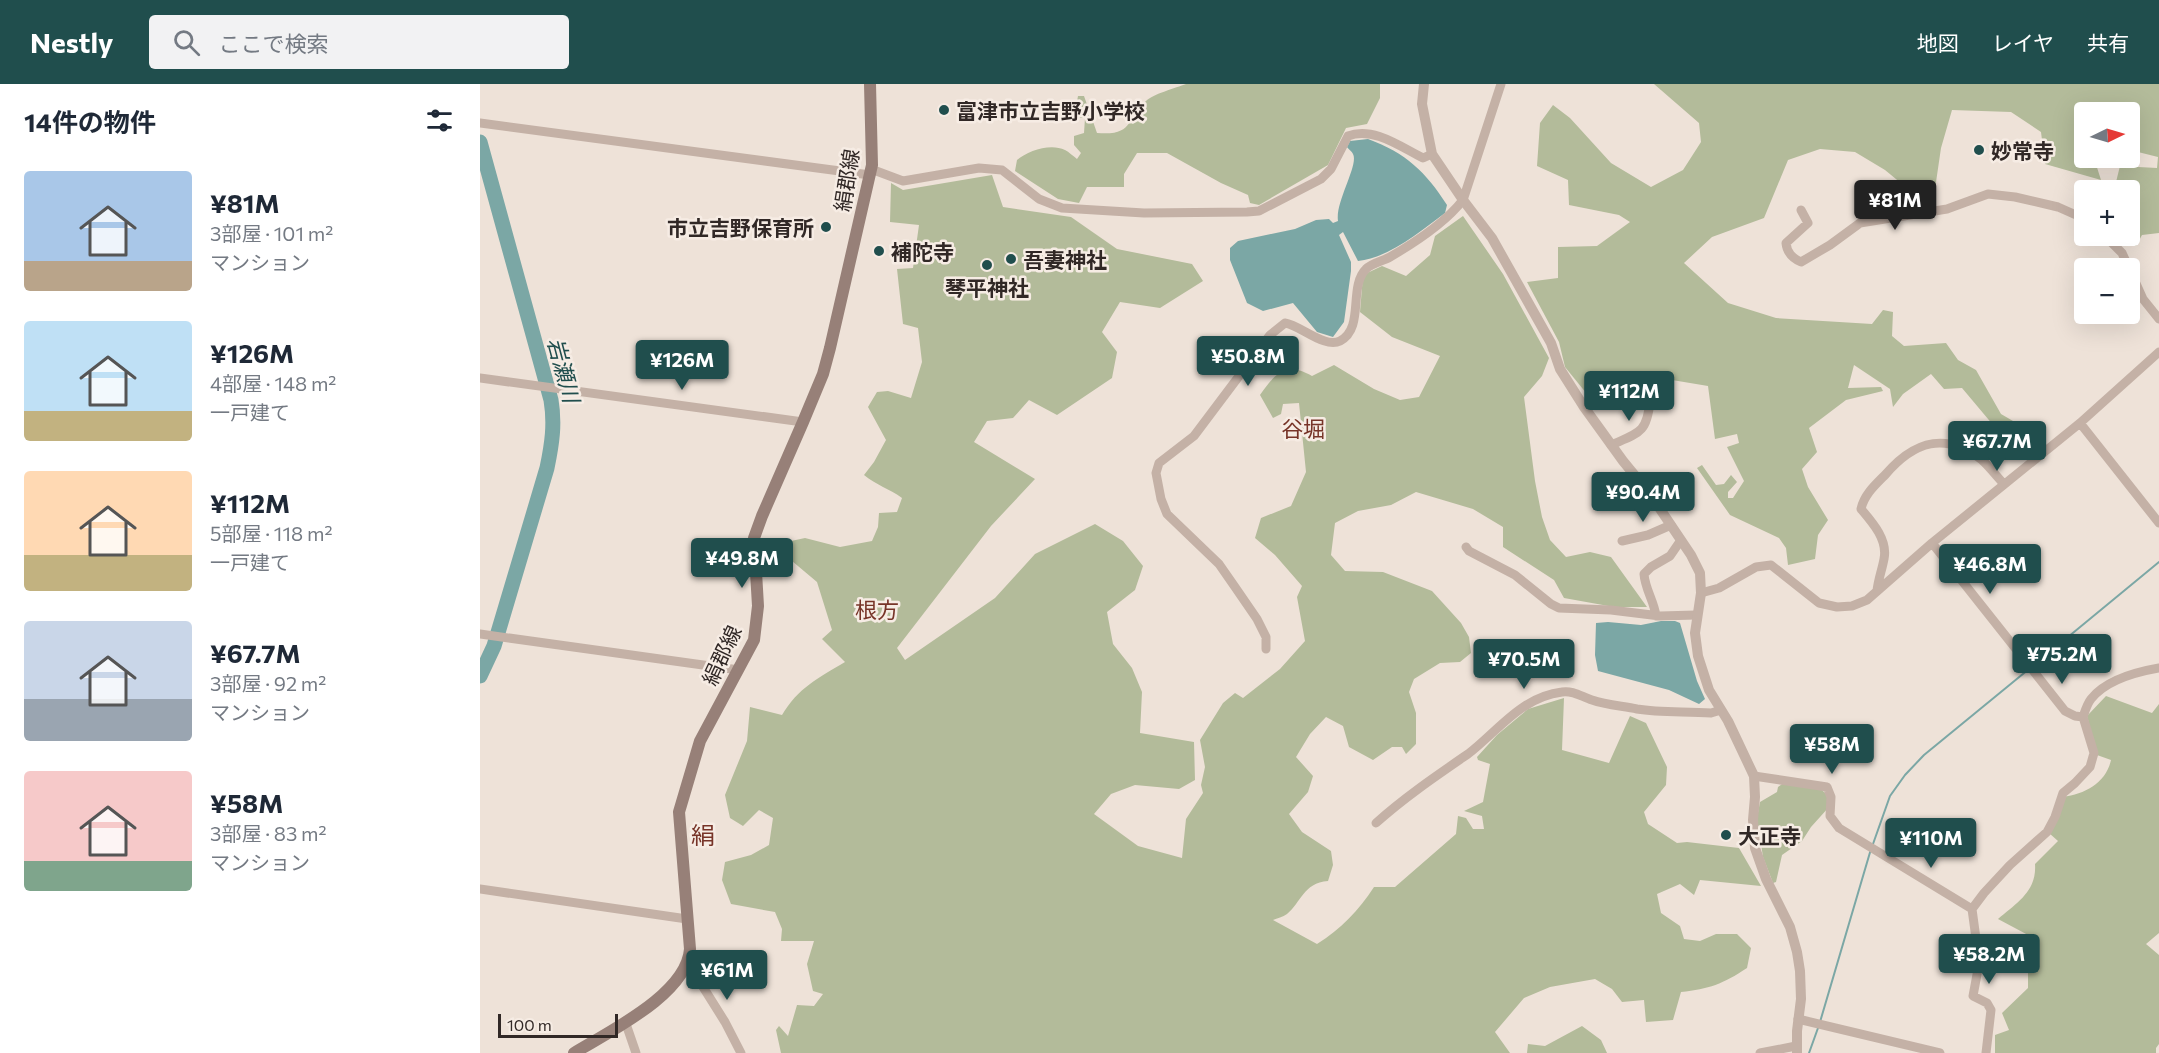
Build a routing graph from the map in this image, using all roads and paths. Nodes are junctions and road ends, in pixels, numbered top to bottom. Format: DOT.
graph roads {
  1 [pos="870,84"];
  2 [pos="1424,84"];
  3 [pos="1501,84"];
  4 [pos="482,123"];
  5 [pos="1432,154"];
  6 [pos="871,172"];
  7 [pos="1463,200"];
  8 [pos="1801,210"];
  9 [pos="2074,214"];
  10 [pos="2115,246"];
  11 [pos="2124,258"];
  12 [pos="2140,292"];
  13 [pos="2159,319"];
  14 [pos="2159,352"];
  15 [pos="480,378"];
  16 [pos="1650,401"];
  17 [pos="804,422"];
  18 [pos="2080,423"];
  19 [pos="1611,445"];
  20 [pos="2004,484"];
  21 [pos="2159,523"];
  22 [pos="1671,525"];
  23 [pos="1681,540"];
  24 [pos="1622,541"];
  25 [pos="1932,543"];
  26 [pos="1466,547"];
  27 [pos="1877,591"];
  28 [pos="1701,594"];
  29 [pos="1696,615"];
  30 [pos="1656,616"];
  31 [pos="480,634"];
  32 [pos="1266,649"];
  33 [pos="2159,668"];
  34 [pos="739,670"];
  35 [pos="1721,710"];
  36 [pos="2083,717"];
  37 [pos="1754,776"];
  38 [pos="1376,823"];
  39 [pos="480,889"];
  40 [pos="1972,909"];
  41 [pos="687,919"];
  42 [pos="688,963"];
  43 [pos="1798,1019"];
  44 [pos="625,1021"];
  45 [pos="1797,1049"];
  46 [pos="574,1053"];
  47 [pos="636,1053"];
  48 [pos="741,1053"];
  49 [pos="1760,1053"];
  50 [pos="1940,1053"];
  51 [pos="1986,1053"];
  1 -- 6 [label="main road, 絹郡線"];
  2 -- 5 [label="street"];
  3 -- 7 [label="street"];
  4 -- 6 [label="street"];
  5 -- 6 [label="street"];
  5 -- 7 [label="street"];
  6 -- 17 [label="main road, 絹郡線"];
  7 -- 19 [label="street"];
  7 -- 32 [label="street"];
  8 -- 9 [label="street"];
  10 -- 11 [label="street"];
  12 -- 13 [label="street"];
  14 -- 18 [label="street"];
  15 -- 17 [label="street"];
  16 -- 19 [label="street"];
  17 -- 34 [label="main road, 絹郡線"];
  18 -- 20 [label="street"];
  18 -- 21 [label="street"];
  19 -- 22 [label="street"];
  20 -- 25 [label="street"];
  20 -- 27 [label="street"];
  22 -- 23 [label="street"];
  22 -- 24 [label="street"];
  23 -- 28 [label="street"];
  23 -- 30 [label="street"];
  25 -- 27 [label="street"];
  25 -- 36 [label="street"];
  26 -- 30 [label="street"];
  27 -- 28 [label="street"];
  28 -- 29 [label="street"];
  29 -- 30 [label="street"];
  29 -- 35 [label="street"];
  31 -- 34 [label="street"];
  33 -- 36 [label="street"];
  34 -- 41 [label="main road, 絹郡線"];
  35 -- 37 [label="street"];
  35 -- 38 [label="street"];
  36 -- 40 [label="street"];
  37 -- 40 [label="street"];
  37 -- 43 [label="street"];
  39 -- 41 [label="street"];
  40 -- 51 [label="street"];
  41 -- 42 [label="main road, 絹郡線"];
  42 -- 44 [label="main road"];
  42 -- 48 [label="street"];
  43 -- 45 [label="street"];
  43 -- 50 [label="street"];
  44 -- 46 [label="main road"];
  44 -- 47 [label="street"];
  45 -- 49 [label="street"];
}
